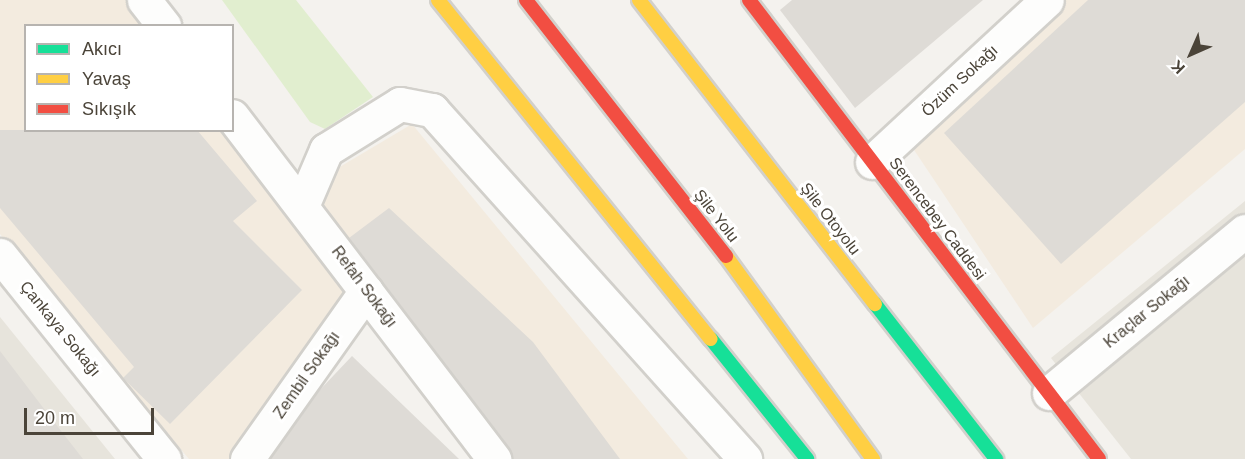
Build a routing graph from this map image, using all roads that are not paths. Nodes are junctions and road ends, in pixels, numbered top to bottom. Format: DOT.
graph roads {
  1 [pos="144,0"];
  2 [pos="438,0"];
  3 [pos="526,0"];
  4 [pos="639,0"];
  5 [pos="749,0"];
  6 [pos="1047,0"];
  7 [pos="162,24"];
  8 [pos="234,119"];
  9 [pos="872,162"];
  10 [pos="302,206"];
  11 [pos="1245,231"];
  12 [pos="0,255"];
  13 [pos="366,291"];
  14 [pos="1048,393"];
  15 [pos="164,459"];
  16 [pos="247,459"];
  17 [pos="494,459"];
  18 [pos="745,459"];
  19 [pos="807,459"];
  20 [pos="873,459"];
  21 [pos="996,459"];
  22 [pos="1099,459"];
  1 -- 7 [label="street"];
  2 -- 19 [label="main road"];
  3 -- 20 [label="main road, Şile Yolu"];
  4 -- 21 [label="main road, Şile Otoyolu"];
  5 -- 9 [label="main road, Serencebey Caddesi"];
  6 -- 9 [label="street, Özüm Sokağı"];
  8 -- 10 [label="street, Refah Sokağı"];
  9 -- 14 [label="main road, Serencebey Caddesi"];
  10 -- 13 [label="street, Refah Sokağı"];
  10 -- 18 [label="street"];
  11 -- 14 [label="street, Kraçlar Sokağı"];
  12 -- 15 [label="street, Çankaya Sokağı"];
  13 -- 16 [label="street, Zembil Sokağı"];
  13 -- 17 [label="street, Refah Sokağı"];
  14 -- 22 [label="main road, Serencebey Caddesi"];
}
